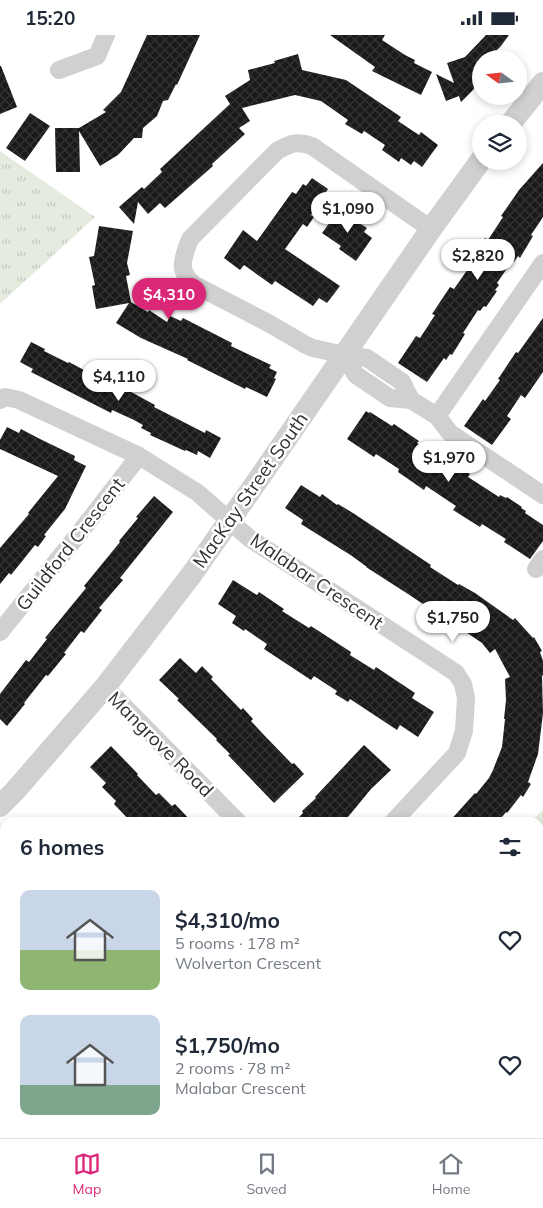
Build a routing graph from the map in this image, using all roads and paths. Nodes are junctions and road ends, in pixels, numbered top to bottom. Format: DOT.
graph roads {
  1 [pos="106,35"];
  2 [pos="59,71"];
  3 [pos="543,83"];
  4 [pos="517,115"];
  5 [pos="474,170"];
  6 [pos="431,229"];
  7 [pos="543,263"];
  8 [pos="344,355"];
  9 [pos="0,400"];
  10 [pos="437,416"];
  11 [pos="139,456"];
  12 [pos="543,495"];
  13 [pos="230,521"];
  14 [pos="0,632"];
  15 [pos="105,687"];
  16 [pos="0,806"];
  17 [pos="234,817"];
  18 [pos="398,817"];
  1 -- 2 [label="street"];
  3 -- 4 [label="street"];
  5 -- 6 [label="street, MacKay Street South"];
  6 -- 8 [label="street, MacKay Street South"];
  6 -- 8 [label="street"];
  7 -- 10 [label="street"];
  8 -- 10 [label="street"];
  8 -- 13 [label="street, MacKay Street South"];
  9 -- 11 [label="street, Guildford Crescent"];
  10 -- 12 [label="street"];
  11 -- 13 [label="street, Guildford Crescent"];
  11 -- 14 [label="street, Guildford Crescent"];
  13 -- 15 [label="street, MacKay Street South"];
  13 -- 18 [label="street, Malabar Crescent"];
  15 -- 16 [label="street, MacKay Street South"];
  15 -- 17 [label="street, Mangrove Road"];
}
